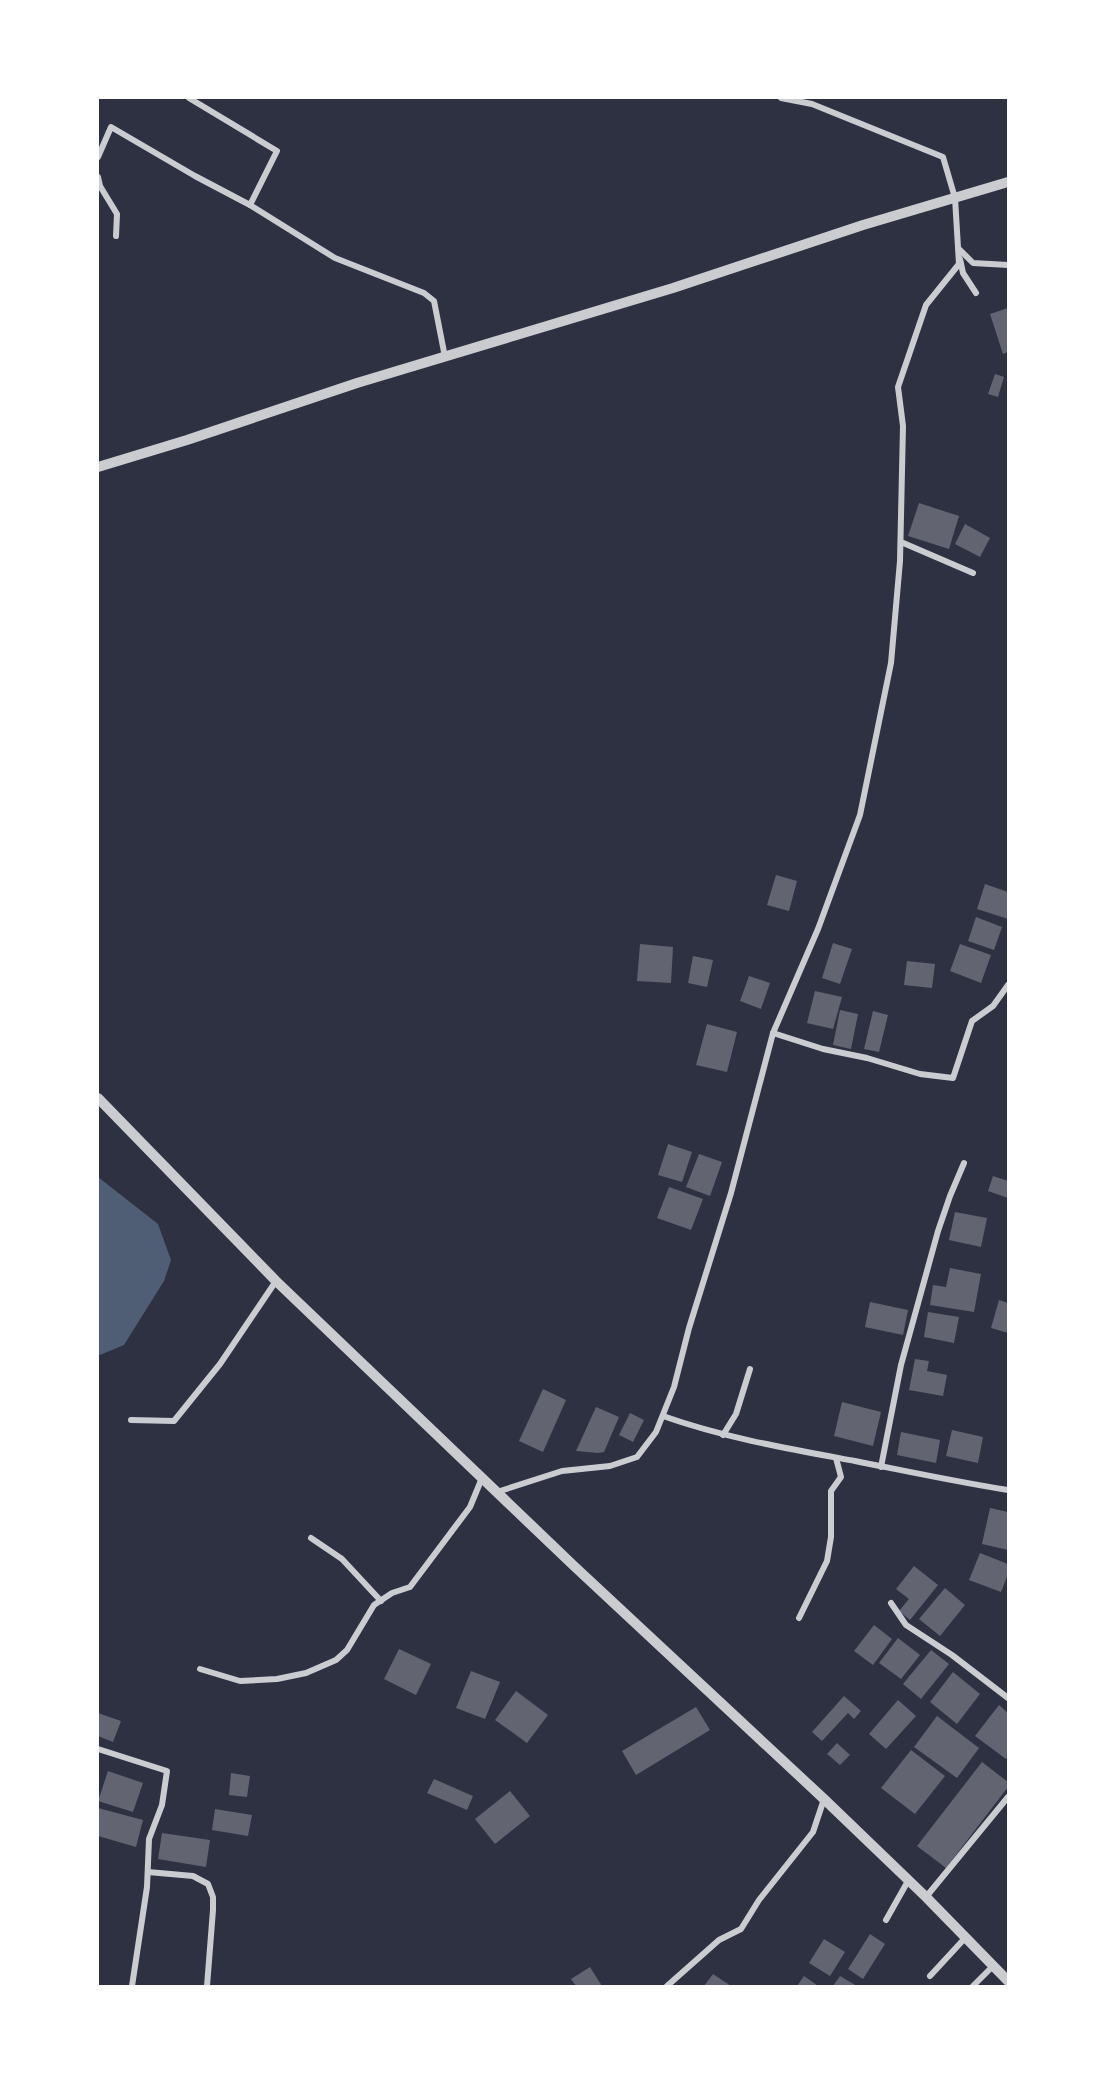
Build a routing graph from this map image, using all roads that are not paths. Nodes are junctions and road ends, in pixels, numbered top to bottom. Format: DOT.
graph roads {
  1 [pos="189,98"];
  2 [pos="781,98"];
  3 [pos="98,157"];
  4 [pos="98,177"];
  5 [pos="1008,182"];
  6 [pos="955,198"];
  7 [pos="250,205"];
  8 [pos="116,236"];
  9 [pos="959,249"];
  10 [pos="1008,265"];
  11 [pos="976,293"];
  12 [pos="445,357"];
  13 [pos="98,467"];
  14 [pos="901,542"];
  15 [pos="973,573"];
  16 [pos="1008,985"];
  17 [pos="773,1033"];
  18 [pos="98,1098"];
  19 [pos="964,1163"];
  20 [pos="276,1281"];
  21 [pos="750,1368"];
  22 [pos="663,1416"];
  23 [pos="131,1420"];
  24 [pos="723,1435"];
  25 [pos="836,1458"];
  26 [pos="881,1467"];
  27 [pos="482,1478"];
  28 [pos="1008,1490"];
  29 [pos="497,1492"];
  30 [pos="311,1538"];
  31 [pos="381,1601"];
  32 [pos="891,1603"];
  33 [pos="799,1618"];
  34 [pos="200,1669"];
  35 [pos="1008,1698"];
  36 [pos="98,1749"];
  37 [pos="1008,1797"];
  38 [pos="824,1799"];
  39 [pos="148,1872"];
  40 [pos="908,1881"];
  41 [pos="926,1897"];
  42 [pos="886,1920"];
  43 [pos="966,1937"];
  44 [pos="993,1966"];
  45 [pos="930,1976"];
  46 [pos="1008,1981"];
  47 [pos="672,1985"];
  48 [pos="132,1986"];
  49 [pos="207,1986"];
  50 [pos="973,1986"];
  1 -- 7 [label="street"];
  2 -- 6 [label="street"];
  3 -- 7 [label="street"];
  4 -- 8 [label="street"];
  5 -- 6 [label="street"];
  6 -- 9 [label="street"];
  6 -- 12 [label="street"];
  7 -- 12 [label="street"];
  9 -- 10 [label="street"];
  9 -- 11 [label="street"];
  9 -- 14 [label="street"];
  12 -- 13 [label="street"];
  14 -- 15 [label="street"];
  14 -- 17 [label="street"];
  16 -- 17 [label="street"];
  17 -- 22 [label="street"];
  18 -- 20 [label="street"];
  19 -- 26 [label="street"];
  20 -- 23 [label="street"];
  20 -- 27 [label="street"];
  21 -- 24 [label="street"];
  22 -- 24 [label="street"];
  22 -- 29 [label="street"];
  24 -- 25 [label="street"];
  25 -- 26 [label="street"];
  25 -- 33 [label="street"];
  26 -- 28 [label="street"];
  27 -- 29 [label="street"];
  27 -- 31 [label="street"];
  29 -- 38 [label="street"];
  30 -- 31 [label="street"];
  31 -- 34 [label="street"];
  32 -- 35 [label="street"];
  36 -- 39 [label="street"];
  37 -- 41 [label="street"];
  38 -- 40 [label="street"];
  38 -- 47 [label="street"];
  39 -- 48 [label="street"];
  39 -- 49 [label="street"];
  40 -- 41 [label="street"];
  40 -- 42 [label="street"];
  41 -- 43 [label="street"];
  43 -- 44 [label="street"];
  43 -- 45 [label="street"];
  44 -- 46 [label="street"];
  44 -- 50 [label="street"];
}
